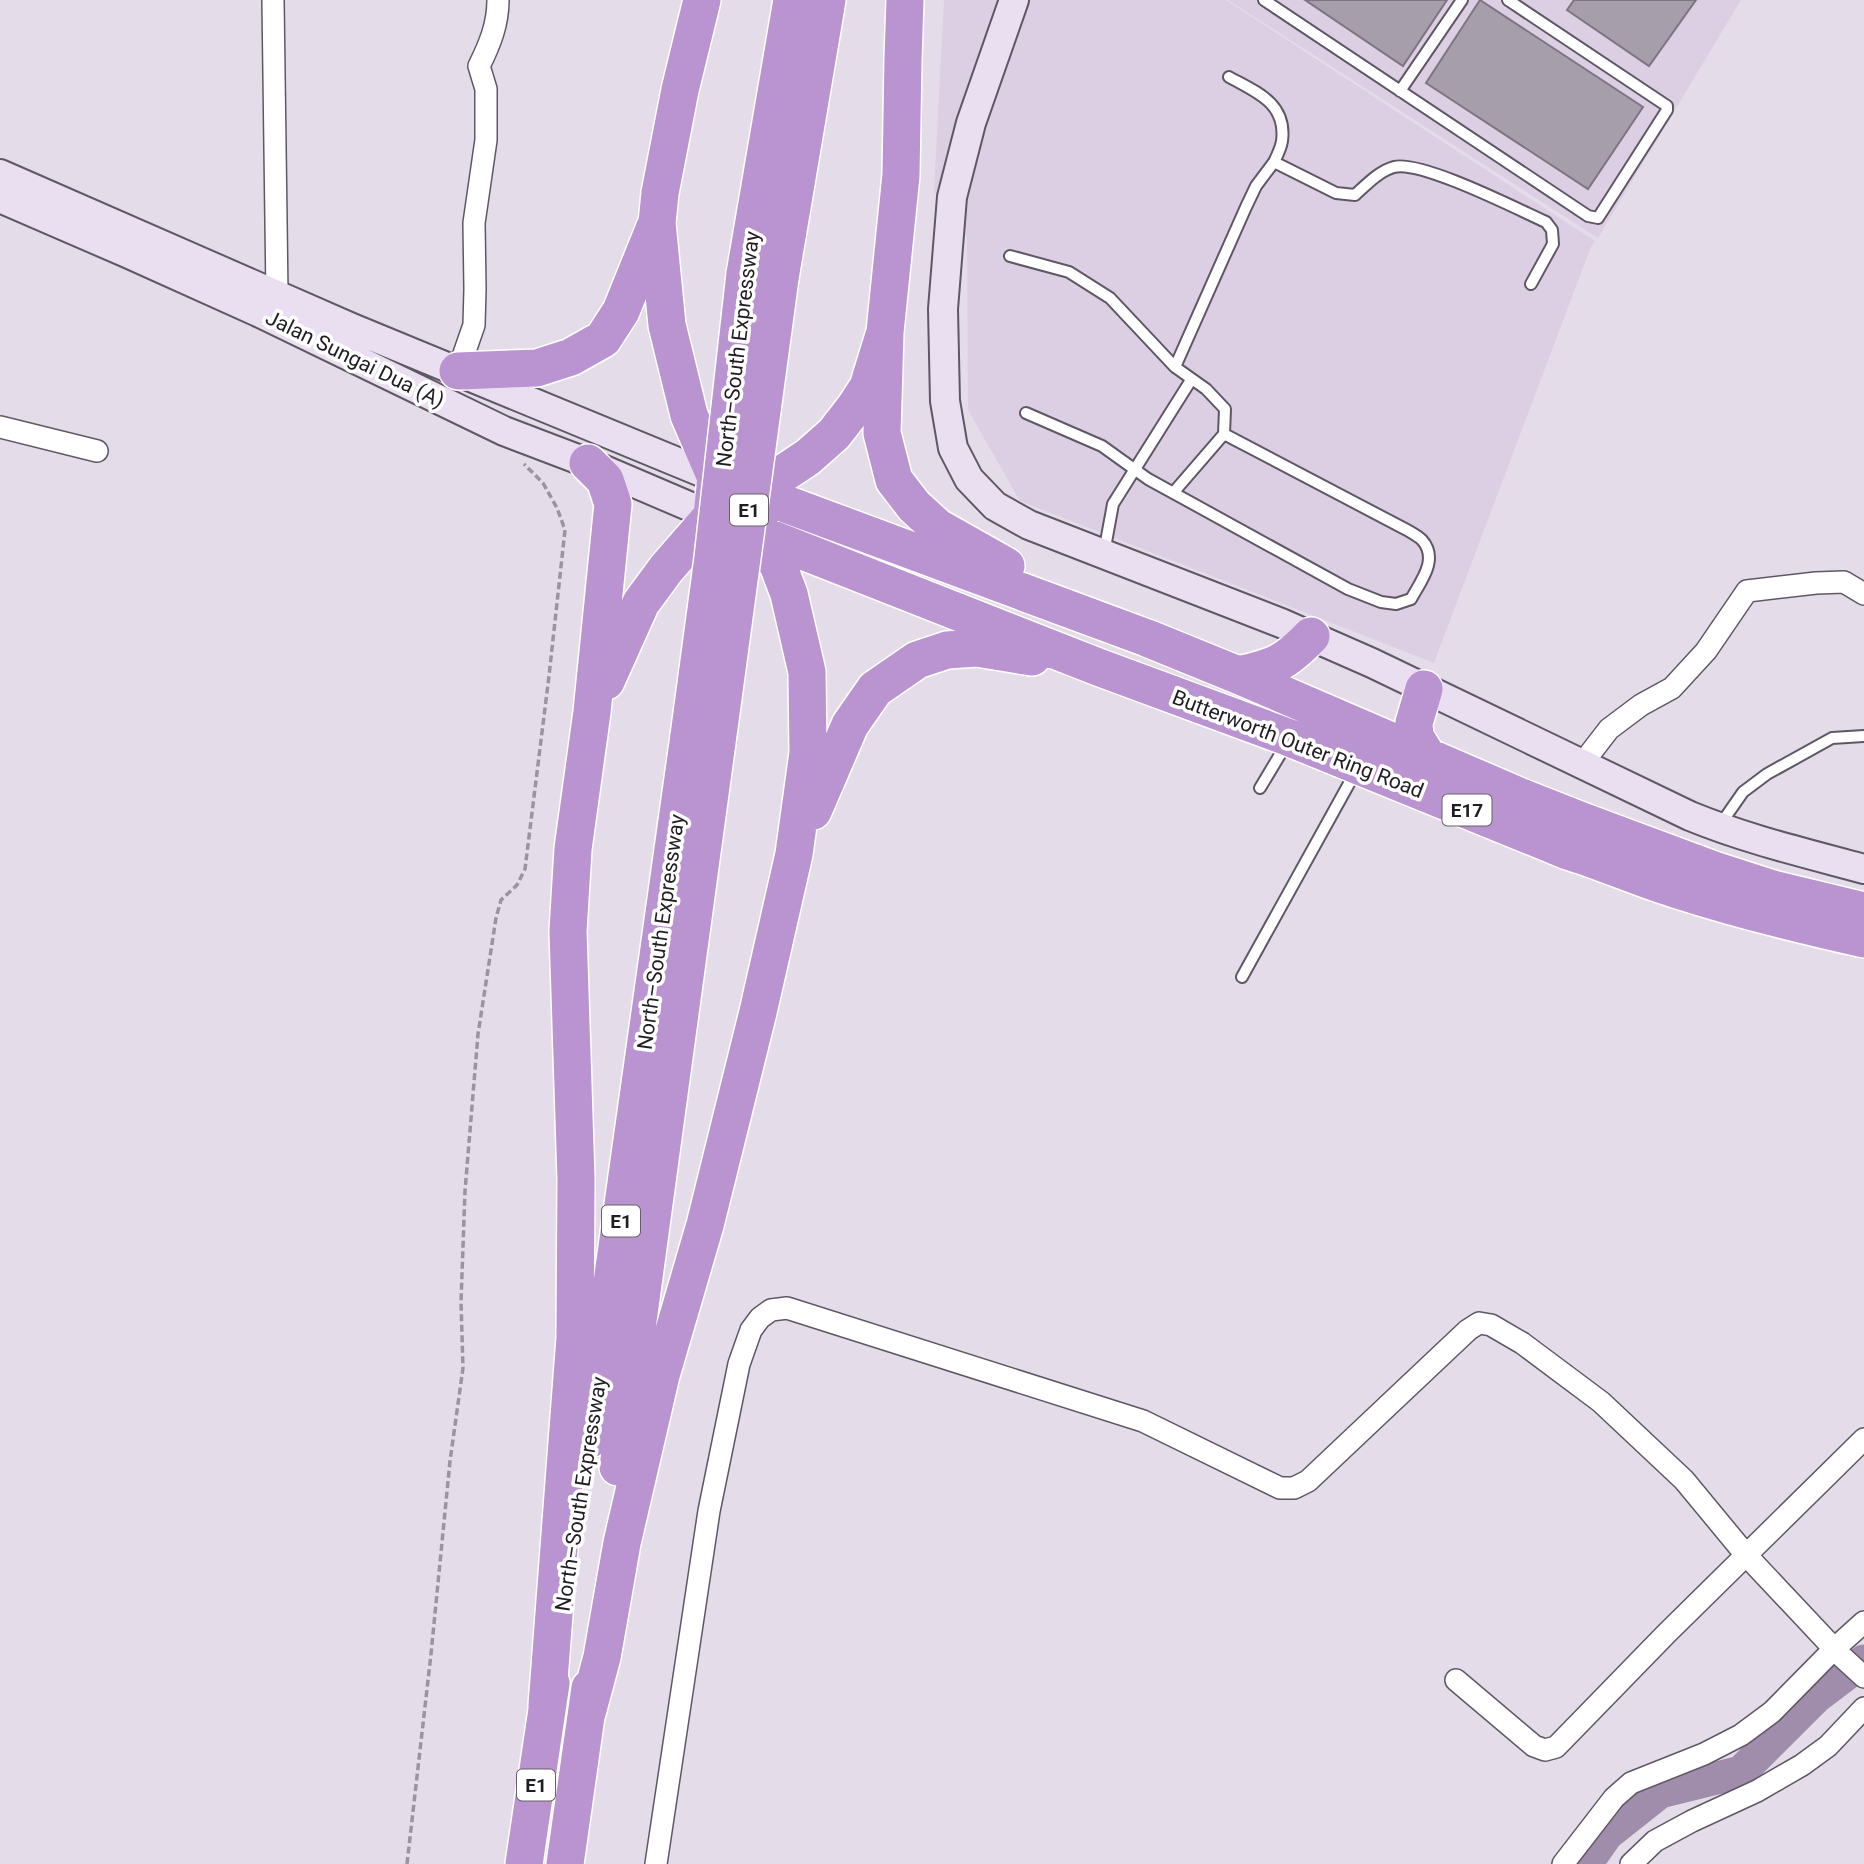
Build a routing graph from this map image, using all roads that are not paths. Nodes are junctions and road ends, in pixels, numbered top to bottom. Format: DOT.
graph roads {
  1 [pos="273,0"];
  2 [pos="498,0"];
  3 [pos="702,0"];
  4 [pos="792,0"];
  5 [pos="827,0"];
  6 [pos="905,0"];
  7 [pos="1014,0"];
  8 [pos="1264,0"];
  9 [pos="1462,0"];
  10 [pos="1508,0"];
  11 [pos="1229,77"];
  12 [pos="1400,91"];
  13 [pos="1274,162"];
  14 [pos="0,174"];
  15 [pos="0,198"];
  16 [pos="657,223"];
  17 [pos="1010,256"];
  18 [pos="763,276"];
  19 [pos="1531,284"];
  20 [pos="277,295"];
  21 [pos="885,332"];
  22 [pos="1175,367"];
  23 [pos="458,371"];
  24 [pos="1191,380"];
  25 [pos="1026,413"];
  26 [pos="0,427"];
  27 [pos="1224,434"];
  28 [pos="97,451"];
  29 [pos="588,463"];
  30 [pos="1134,469"];
  31 [pos="716,478"];
  32 [pos="1173,493"];
  33 [pos="763,496"];
  34 [pos="712,516"];
  35 [pos="757,533"];
  36 [pos="1103,555"];
  37 [pos="1864,594"];
  38 [pos="1094,617"];
  39 [pos="1296,629"];
  40 [pos="1114,673"];
  41 [pos="1238,675"];
  42 [pos="1424,689"];
  43 [pos="592,712"];
  44 [pos="1864,736"];
  45 [pos="1290,738"];
  46 [pos="703,739"];
  47 [pos="1427,757"];
  48 [pos="1582,764"];
  49 [pos="1359,766"];
  50 [pos="1260,788"];
  51 [pos="1718,828"];
  52 [pos="794,854"];
  53 [pos="1864,869"];
  54 [pos="1864,911"];
  55 [pos="1809,926"];
  56 [pos="1864,939"];
  57 [pos="1864,961"];
  58 [pos="1242,977"];
  59 [pos="1864,1439"];
  60 [pos="1746,1555"];
  61 [pos="1864,1622"];
  62 [pos="1837,1652"];
  63 [pos="1864,1677"];
  64 [pos="1456,1680"];
  65 [pos="547,1706"];
  66 [pos="1864,1709"];
  67 [pos="587,1713"];
  68 [pos="524,1864"];
  69 [pos="565,1864"];
  70 [pos="656,1864"];
  71 [pos="1563,1864"];
  72 [pos="1631,1864"];
  1 -- 20 [label="street"];
  2 -- 23 [label="street"];
  3 -- 16 [label="highway"];
  4 -- 18 [label="highway, North–South Expressway / E1"];
  5 -- 18 [label="highway, North–South Expressway / E1"];
  6 -- 21 [label="highway"];
  7 -- 36 [label="main road"];
  8 -- 12 [label="lane"];
  9 -- 12 [label="lane"];
  10 -- 12 [label="lane"];
  11 -- 13 [label="lane"];
  13 -- 19 [label="lane"];
  13 -- 22 [label="lane"];
  14 -- 20 [label="main road, Jalan Sungai Dua (A)"];
  15 -- 29 [label="main road, Jalan Sungai Dua (A)"];
  16 -- 23 [label="highway"];
  16 -- 31 [label="highway"];
  17 -- 22 [label="lane"];
  18 -- 46 [label="highway, North–South Expressway / E1, bridge"];
  20 -- 23 [label="main road, Jalan Sungai Dua (A)"];
  21 -- 33 [label="highway"];
  21 -- 38 [label="highway"];
  22 -- 24 [label="lane"];
  23 -- 31 [label="main road, Jalan Sungai Dua (A)"];
  24 -- 27 [label="lane"];
  24 -- 30 [label="lane"];
  25 -- 30 [label="lane"];
  26 -- 28 [label="street"];
  27 -- 32 [label="lane"];
  27 -- 32 [label="lane"];
  29 -- 34 [label="main road, Jalan Sungai Dua (A)"];
  29 -- 43 [label="highway"];
  30 -- 32 [label="lane"];
  30 -- 36 [label="lane"];
  31 -- 33 [label="highway"];
  31 -- 34 [label="highway"];
  33 -- 35 [label="highway"];
  33 -- 38 [label="highway"];
  34 -- 35 [label="highway"];
  34 -- 43 [label="highway"];
  35 -- 40 [label="highway"];
  35 -- 52 [label="highway"];
  36 -- 39 [label="main road"];
  37 -- 48 [label="street"];
  38 -- 41 [label="highway, Butterworth Outer Ring Road / E17"];
  39 -- 41 [label="highway"];
  39 -- 42 [label="main road"];
  40 -- 45 [label="highway, Butterworth Outer Ring Road / E17"];
  40 -- 52 [label="highway"];
  41 -- 47 [label="highway, Butterworth Outer Ring Road / E17"];
  42 -- 47 [label="highway"];
  42 -- 48 [label="main road"];
  43 -- 65 [label="highway"];
  44 -- 51 [label="lane"];
  45 -- 49 [label="highway, Butterworth Outer Ring Road / E17"];
  45 -- 50 [label="lane"];
  46 -- 65 [label="highway, North–South Expressway / E1"];
  46 -- 67 [label="highway, North–South Expressway / E1"];
  47 -- 54 [label="highway, Butterworth Outer Ring Road / E17"];
  48 -- 51 [label="main road"];
  49 -- 55 [label="highway, Butterworth Outer Ring Road / E17"];
  49 -- 58 [label="lane"];
  51 -- 53 [label="main road"];
  52 -- 67 [label="highway"];
  55 -- 56 [label="highway, Butterworth Outer Ring Road / E17"];
  55 -- 57 [label="highway"];
  59 -- 60 [label="street"];
  60 -- 62 [label="street"];
  60 -- 64 [label="street"];
  60 -- 70 [label="street"];
  61 -- 62 [label="street"];
  62 -- 63 [label="street"];
  62 -- 71 [label="street"];
  65 -- 68 [label="highway, North–South Expressway / E1"];
  66 -- 72 [label="street"];
  67 -- 69 [label="highway, North–South Expressway / E1"];
}
